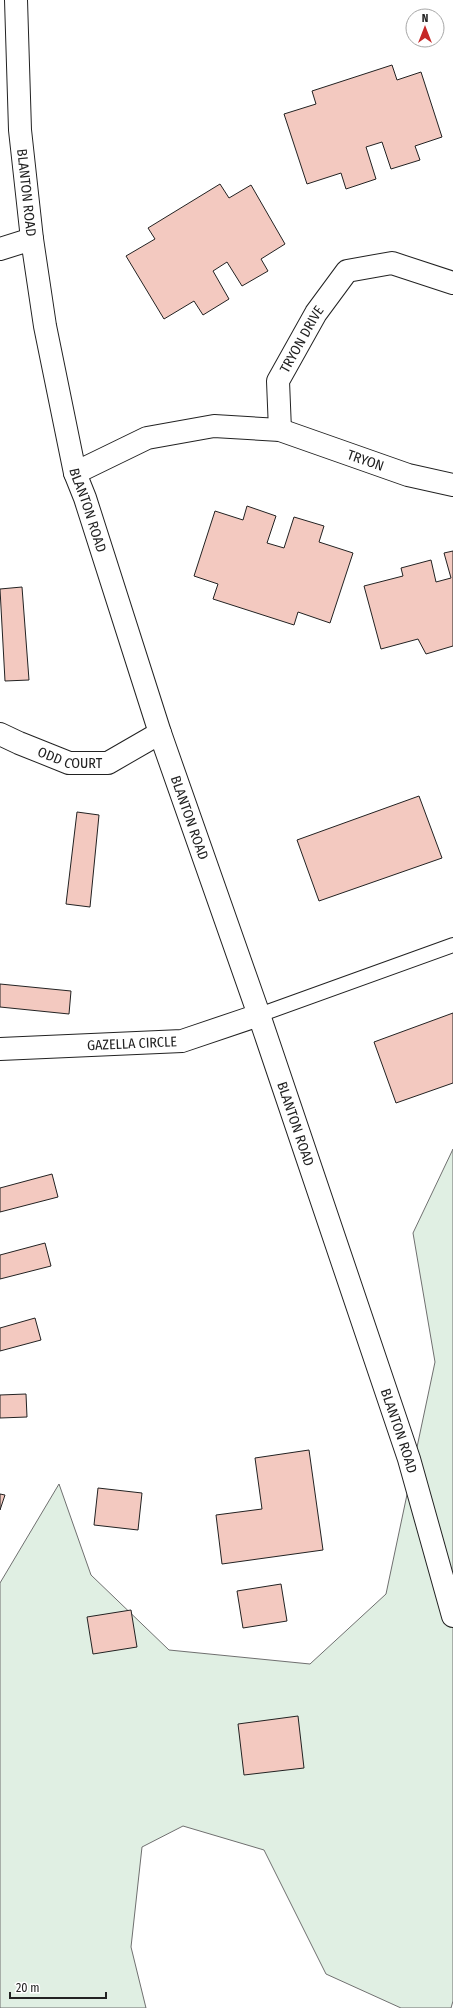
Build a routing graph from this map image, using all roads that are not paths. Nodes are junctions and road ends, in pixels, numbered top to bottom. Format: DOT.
graph roads {
  1 [pos="16,0"];
  2 [pos="32,239"];
  3 [pos="0,249"];
  4 [pos="453,282"];
  5 [pos="280,430"];
  6 [pos="75,473"];
  7 [pos="453,485"];
  8 [pos="160,733"];
  9 [pos="0,734"];
  10 [pos="453,945"];
  11 [pos="259,1015"];
  12 [pos="0,1049"];
  13 [pos="453,1616"];
  1 -- 2 [label="street, BLANTON ROAD"];
  2 -- 3 [label="street"];
  2 -- 6 [label="street, BLANTON ROAD"];
  4 -- 5 [label="street, TRYON DRIVE"];
  5 -- 6 [label="street"];
  5 -- 7 [label="street, TRYON"];
  6 -- 8 [label="street, BLANTON ROAD"];
  8 -- 9 [label="street, ODD COURT"];
  8 -- 11 [label="street, BLANTON ROAD"];
  10 -- 11 [label="lane"];
  11 -- 12 [label="street, GAZELLA CIRCLE"];
  11 -- 13 [label="street, BLANTON ROAD"];
}
